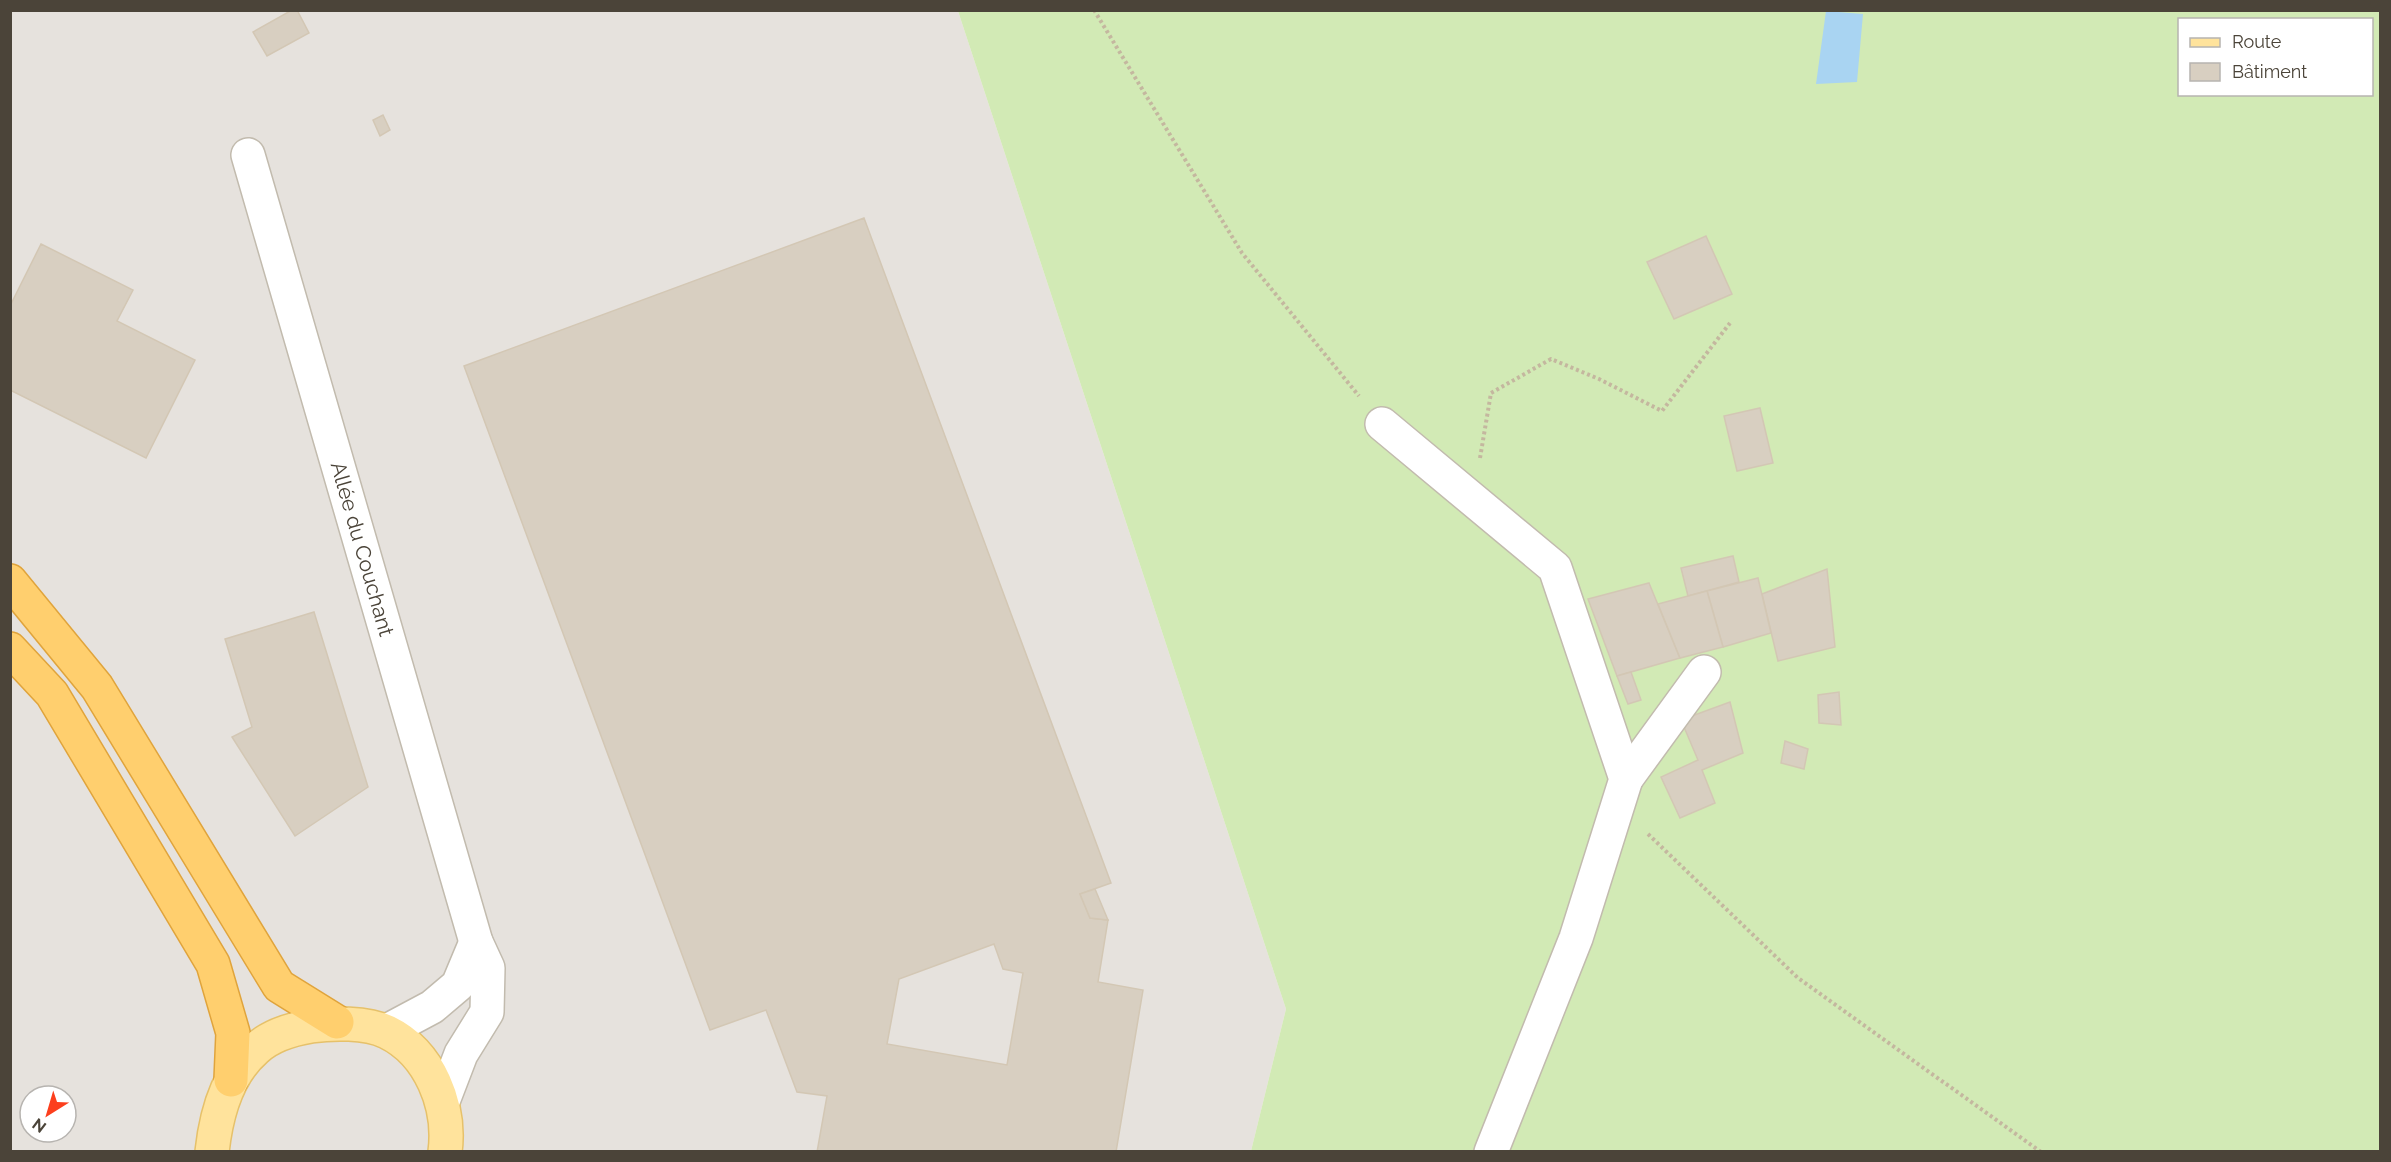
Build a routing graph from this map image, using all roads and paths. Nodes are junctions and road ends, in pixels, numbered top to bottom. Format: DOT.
graph roads {
  1 [pos="1094,10"];
  2 [pos="248,156"];
  3 [pos="1730,323"];
  4 [pos="1382,424"];
  5 [pos="1473,500"];
  6 [pos="10,581"];
  7 [pos="10,649"];
  8 [pos="1704,672"];
  9 [pos="1622,792"];
  10 [pos="476,942"];
  11 [pos="337,1022"];
  12 [pos="387,1031"];
  13 [pos="231,1080"];
  14 [pos="443,1101"];
  15 [pos="212,1152"];
  16 [pos="445,1152"];
  17 [pos="1491,1152"];
  18 [pos="2041,1152"];
  1 -- 4 [label="path"];
  2 -- 10 [label="street, Allée du Couchant"];
  3 -- 5 [label="path"];
  4 -- 5 [label="street"];
  5 -- 9 [label="street"];
  6 -- 11 [label="highway"];
  7 -- 13 [label="highway"];
  8 -- 9 [label="street"];
  9 -- 17 [label="street"];
  9 -- 18 [label="path"];
  10 -- 12 [label="street"];
  10 -- 14 [label="street, Allée du Couchant"];
  11 -- 12 [label="main road"];
  11 -- 13 [label="main road"];
  12 -- 14 [label="main road"];
  13 -- 15 [label="main road"];
  14 -- 16 [label="main road"];
}
